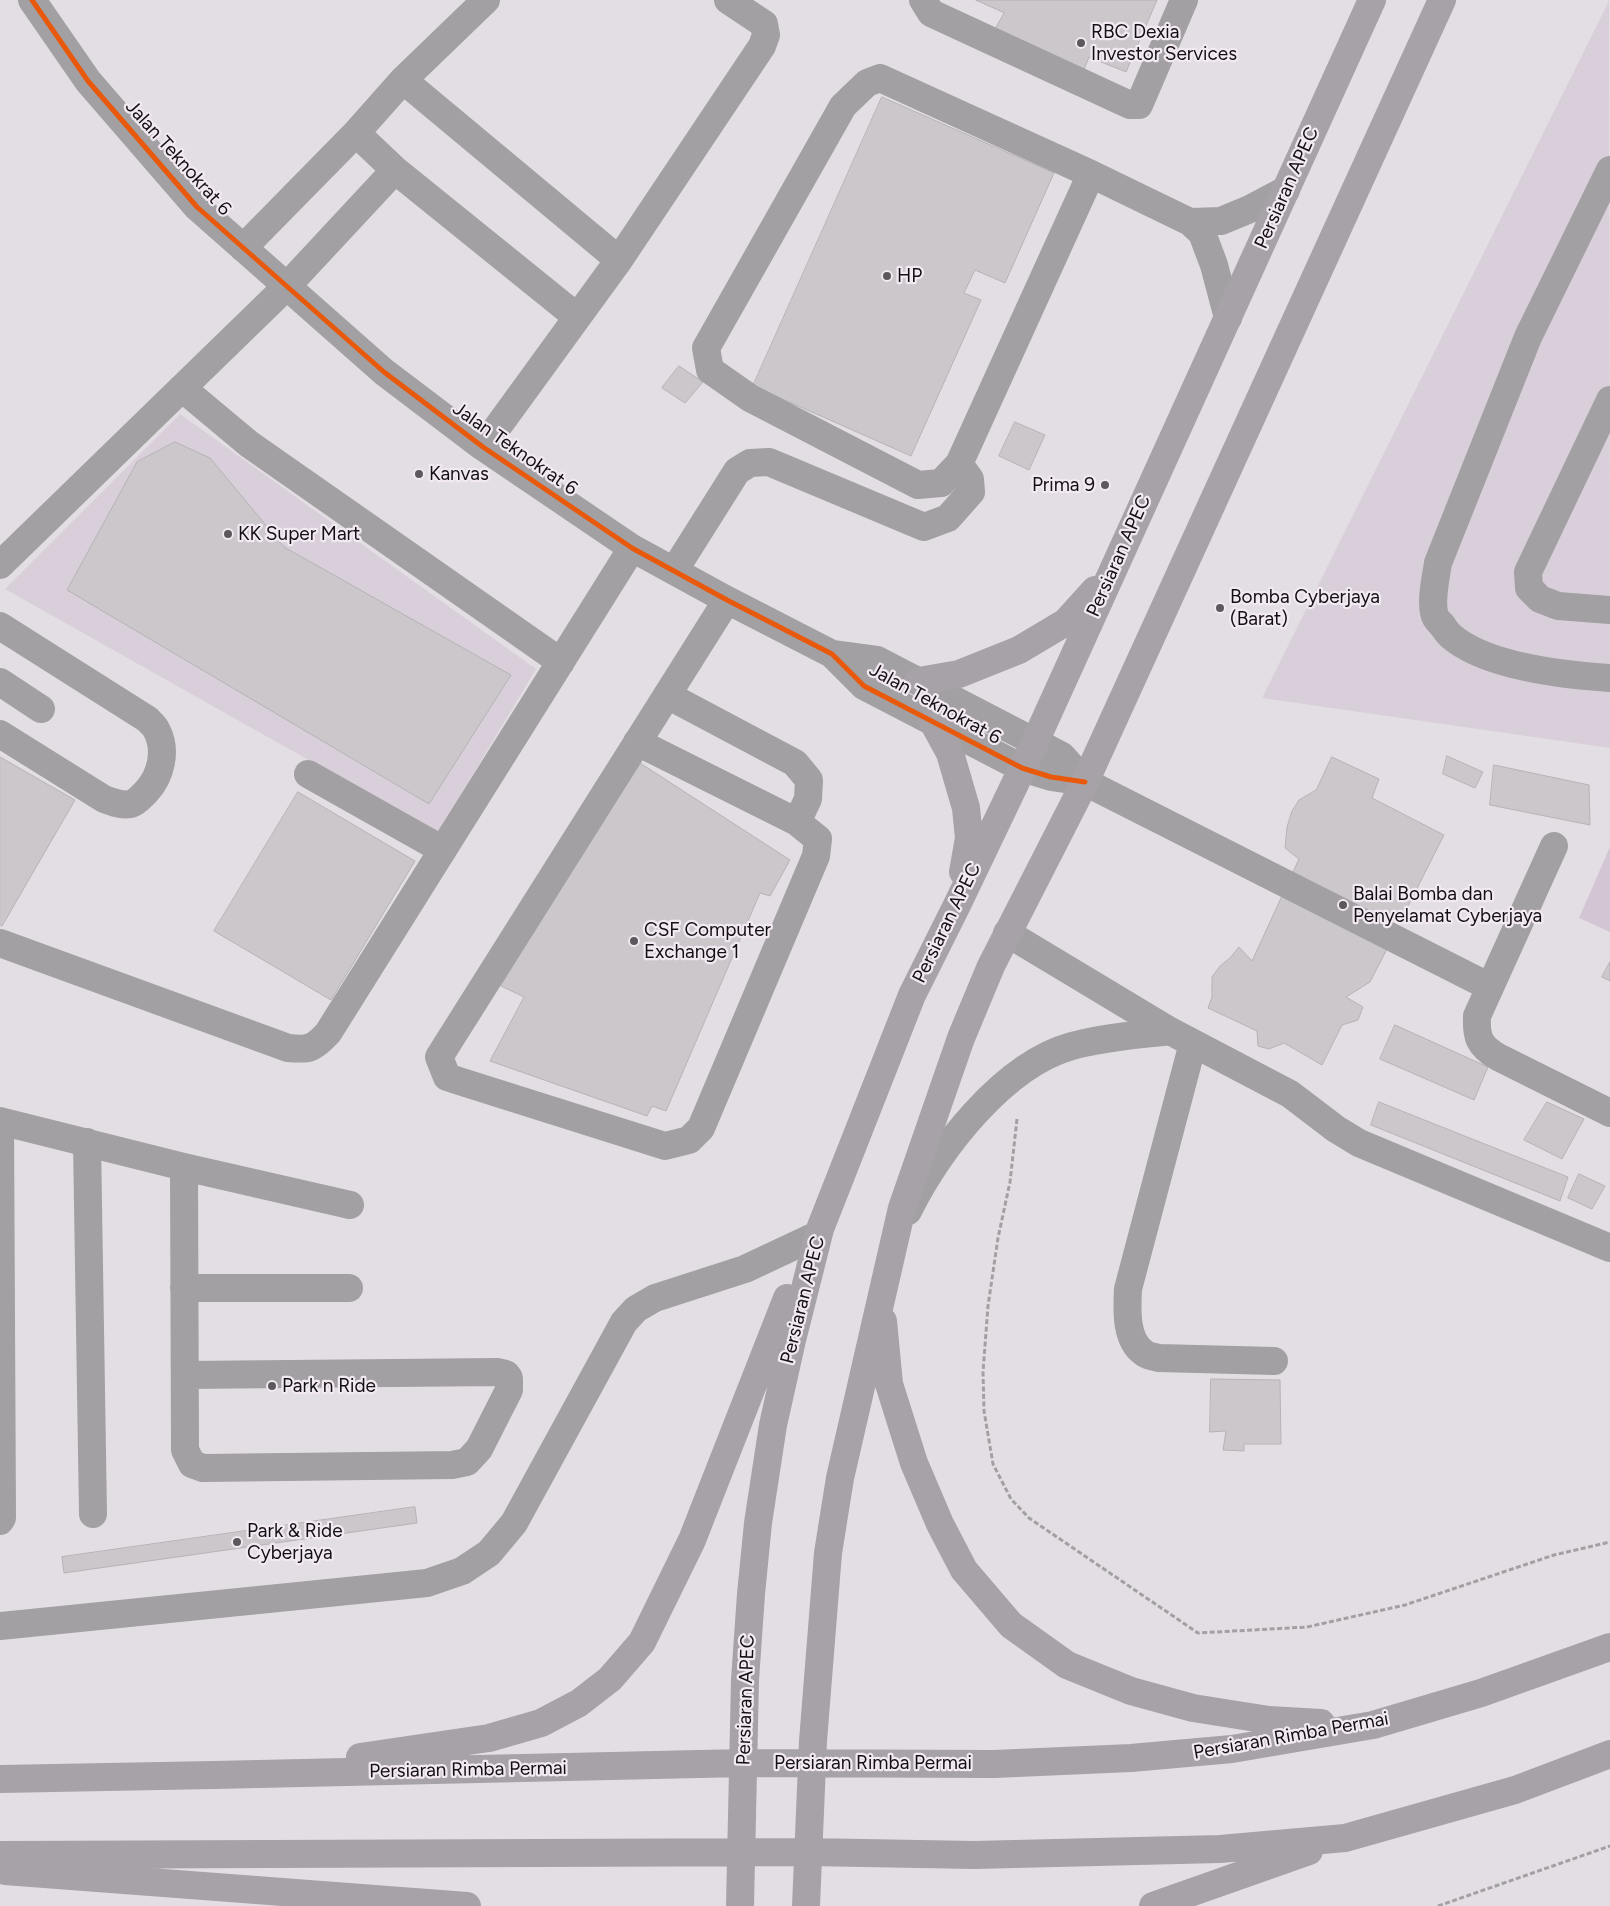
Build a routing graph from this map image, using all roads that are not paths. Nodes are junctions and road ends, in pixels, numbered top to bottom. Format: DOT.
graph roads {
  1 [pos="32,0"];
  2 [pos="486,0"];
  3 [pos="728,0"];
  4 [pos="923,0"];
  5 [pos="1184,0"];
  6 [pos="1372,0"];
  7 [pos="1442,0"];
  8 [pos="403,80"];
  9 [pos="356,133"];
  10 [pos="395,170"];
  11 [pos="1610,170"];
  12 [pos="1091,174"];
  13 [pos="1286,190"];
  14 [pos="1190,222"];
  15 [pos="243,248"];
  16 [pos="619,260"];
  17 [pos="287,286"];
  18 [pos="577,317"];
  19 [pos="1228,318"];
  20 [pos="182,388"];
  21 [pos="1610,400"];
  22 [pos="483,447"];
  23 [pos="959,464"];
  24 [pos="632,548"];
  25 [pos="0,565"];
  26 [pos="674,571"];
  27 [pos="1112,571"];
  28 [pos="726,600"];
  29 [pos="1610,610"];
  30 [pos="0,626"];
  31 [pos="832,654"];
  32 [pos="561,662"];
  33 [pos="1610,678"];
  34 [pos="919,681"];
  35 [pos="0,682"];
  36 [pos="666,694"];
  37 [pos="41,709"];
  38 [pos="933,722"];
  39 [pos="0,734"];
  40 [pos="636,742"];
  41 [pos="1035,742"];
  42 [pos="1022,768"];
  43 [pos="308,774"];
  44 [pos="1084,782"];
  45 [pos="797,822"];
  46 [pos="1554,846"];
  47 [pos="443,850"];
  48 [pos="958,903"];
  49 [pos="1007,933"];
  50 [pos="0,943"];
  51 [pos="1490,987"];
  52 [pos="1181,1037"];
  53 [pos="1610,1113"];
  54 [pos="0,1121"];
  55 [pos="857,1138"];
  56 [pos="87,1142"];
  57 [pos="184,1167"];
  58 [pos="350,1205"];
  59 [pos="895,1237"];
  60 [pos="810,1238"];
  61 [pos="1610,1248"];
  62 [pos="184,1288"];
  63 [pos="349,1288"];
  64 [pos="881,1300"];
  65 [pos="1274,1361"];
  66 [pos="185,1375"];
  67 [pos="92,1514"];
  68 [pos="0,1521"];
  69 [pos="0,1626"];
  70 [pos="1610,1647"];
  71 [pos="1373,1725"];
  72 [pos="1610,1754"];
  73 [pos="743,1763"];
  74 [pos="813,1763"];
  75 [pos="1610,1765"];
  76 [pos="1568,1771"];
  77 [pos="214,1776"];
  78 [pos="0,1779"];
  79 [pos="1345,1838"];
  80 [pos="808,1852"];
  81 [pos="740,1854"];
  82 [pos="0,1855"];
  83 [pos="0,1870"];
  84 [pos="467,1906"];
  85 [pos="740,1906"];
  86 [pos="806,1906"];
  87 [pos="1153,1906"];
  1 -- 15 [label="street, Jalan Teknokrat 6"];
  2 -- 8 [label="street"];
  3 -- 16 [label="street"];
  4 -- 5 [label="street"];
  6 -- 13 [label="main road, Persiaran APEC"];
  7 -- 44 [label="main road"];
  8 -- 9 [label="street"];
  8 -- 16 [label="street"];
  9 -- 10 [label="street"];
  9 -- 15 [label="street"];
  10 -- 17 [label="street"];
  10 -- 18 [label="street"];
  11 -- 33 [label="street"];
  12 -- 14 [label="street"];
  12 -- 23 [label="street"];
  12 -- 23 [label="street"];
  13 -- 14 [label="street"];
  13 -- 19 [label="main road, Persiaran APEC"];
  14 -- 19 [label="street"];
  15 -- 17 [label="street, Jalan Teknokrat 6"];
  16 -- 18 [label="street"];
  17 -- 20 [label="street"];
  17 -- 22 [label="street, Jalan Teknokrat 6"];
  18 -- 22 [label="street"];
  19 -- 27 [label="main road, Persiaran APEC"];
  20 -- 25 [label="street"];
  20 -- 32 [label="street"];
  21 -- 29 [label="street"];
  22 -- 24 [label="street, Jalan Teknokrat 6"];
  23 -- 26 [label="street"];
  24 -- 26 [label="street, Jalan Teknokrat 6"];
  24 -- 32 [label="street"];
  26 -- 28 [label="street, Jalan Teknokrat 6"];
  27 -- 34 [label="main road"];
  27 -- 41 [label="main road, Persiaran APEC"];
  28 -- 31 [label="street, Jalan Teknokrat 6"];
  28 -- 36 [label="street"];
  30 -- 39 [label="street"];
  31 -- 34 [label="street, Jalan Teknokrat 6"];
  31 -- 38 [label="street, Jalan Teknokrat 6"];
  32 -- 47 [label="street"];
  34 -- 41 [label="street, Jalan Teknokrat 6"];
  35 -- 37 [label="street"];
  36 -- 40 [label="street"];
  36 -- 45 [label="street"];
  38 -- 42 [label="street, Jalan Teknokrat 6"];
  38 -- 48 [label="main road"];
  40 -- 45 [label="street"];
  40 -- 45 [label="street"];
  41 -- 42 [label="main road, Persiaran APEC"];
  41 -- 44 [label="street, Jalan Teknokrat 6"];
  42 -- 44 [label="street, Jalan Teknokrat 6"];
  42 -- 48 [label="main road, Persiaran APEC"];
  43 -- 47 [label="street"];
  44 -- 49 [label="main road"];
  44 -- 51 [label="street"];
  46 -- 51 [label="street"];
  47 -- 50 [label="street"];
  48 -- 55 [label="main road, Persiaran APEC"];
  49 -- 52 [label="street"];
  49 -- 59 [label="main road"];
  51 -- 53 [label="street"];
  52 -- 59 [label="street"];
  52 -- 61 [label="street"];
  52 -- 65 [label="street"];
  54 -- 56 [label="street"];
  54 -- 68 [label="street"];
  55 -- 60 [label="main road"];
  55 -- 73 [label="main road, Persiaran APEC"];
  56 -- 57 [label="street"];
  56 -- 67 [label="street"];
  57 -- 58 [label="street"];
  57 -- 62 [label="street"];
  59 -- 64 [label="main road"];
  60 -- 69 [label="street"];
  60 -- 77 [label="main road"];
  62 -- 63 [label="street"];
  62 -- 66 [label="street"];
  64 -- 71 [label="main road"];
  64 -- 74 [label="main road"];
  66 -- 66 [label="street"];
  70 -- 71 [label="main road, Persiaran Rimba Permai"];
  71 -- 74 [label="main road, Persiaran Rimba Permai"];
  72 -- 76 [label="main road"];
  73 -- 74 [label="main road, Persiaran Rimba Permai"];
  73 -- 77 [label="main road, Persiaran Rimba Permai"];
  73 -- 81 [label="main road, Persiaran APEC"];
  74 -- 80 [label="main road"];
  75 -- 76 [label="street"];
  76 -- 79 [label="main road"];
  77 -- 78 [label="main road, Persiaran Rimba Permai"];
  79 -- 80 [label="main road"];
  79 -- 87 [label="main road"];
  80 -- 81 [label="main road"];
  80 -- 86 [label="main road"];
  81 -- 82 [label="main road"];
  81 -- 85 [label="main road, Persiaran APEC"];
  83 -- 84 [label="main road"];
}
